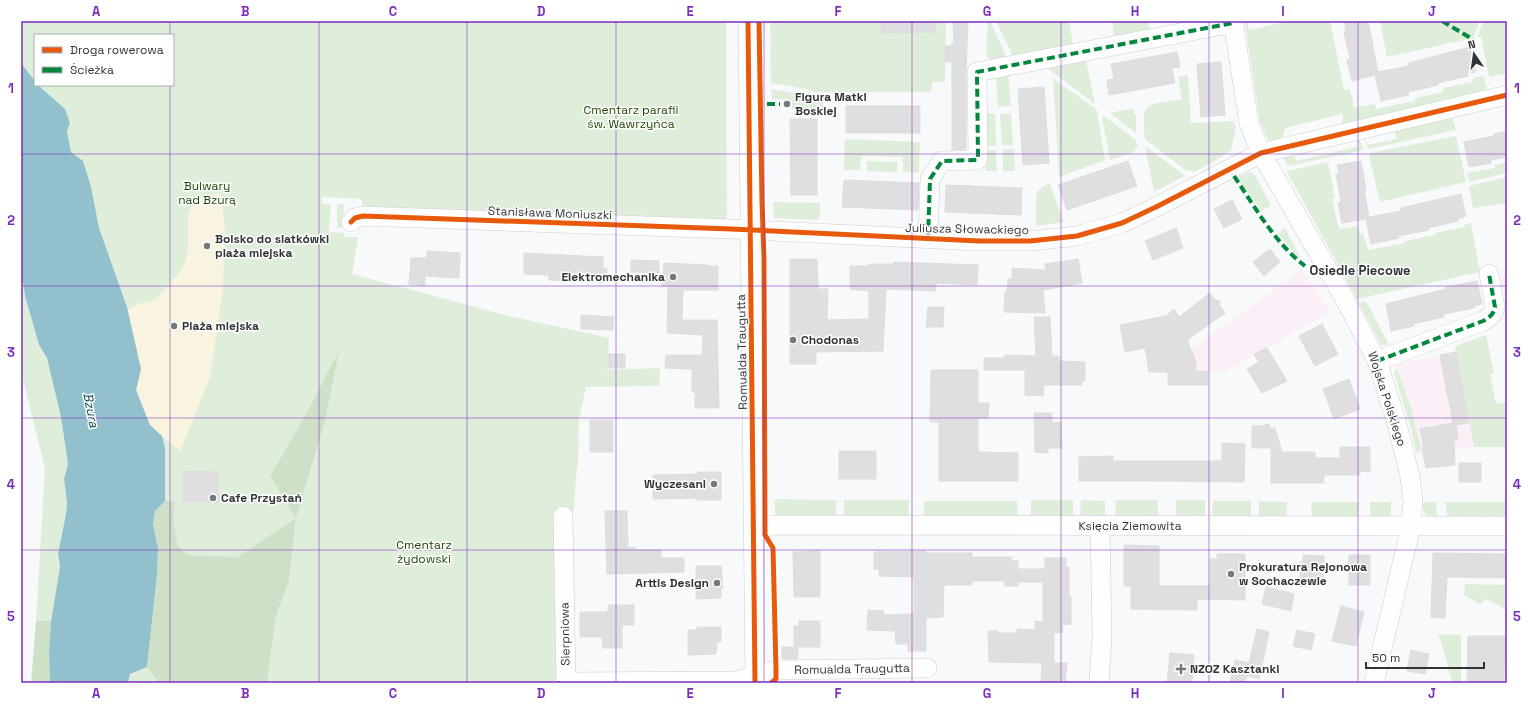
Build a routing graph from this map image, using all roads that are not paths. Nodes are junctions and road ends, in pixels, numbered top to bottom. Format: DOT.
graph roads {
  1 [pos="748,21"];
  2 [pos="1233,22"];
  3 [pos="1507,95"];
  4 [pos="1261,153"];
  5 [pos="351,222"];
  6 [pos="750,230"];
  7 [pos="928,239"];
  8 [pos="1489,274"];
  9 [pos="1377,361"];
  10 [pos="563,516"];
  11 [pos="754,526"];
  12 [pos="1100,526"];
  13 [pos="1411,526"];
  14 [pos="1507,526"];
  15 [pos="927,668"];
  16 [pos="755,679"];
  17 [pos="1099,683"];
  18 [pos="1374,683"];
  1 -- 6 [label="street, Romualda Traugutta"];
  2 -- 4 [label="street, Wojska Polskiego"];
  2 -- 7 [label="street"];
  3 -- 4 [label="street, Juliusza Słowackiego"];
  4 -- 7 [label="street, Juliusza Słowackiego"];
  4 -- 9 [label="street, Wojska Polskiego"];
  5 -- 6 [label="street, Stanisława Moniuszki"];
  6 -- 7 [label="street, Juliusza Słowackiego"];
  6 -- 11 [label="street, Romualda Traugutta"];
  8 -- 9 [label="street"];
  9 -- 13 [label="street, Wojska Polskiego"];
  10 -- 16 [label="street, Sierpniowa"];
  11 -- 12 [label="street, Księcia Ziemowita"];
  11 -- 16 [label="street, Romualda Traugutta"];
  12 -- 13 [label="street, Księcia Ziemowita"];
  12 -- 17 [label="street"];
  13 -- 14 [label="street, Księcia Ziemowita"];
  13 -- 18 [label="street, Wojska Polskiego"];
  15 -- 16 [label="street, Romualda Traugutta"];
}
